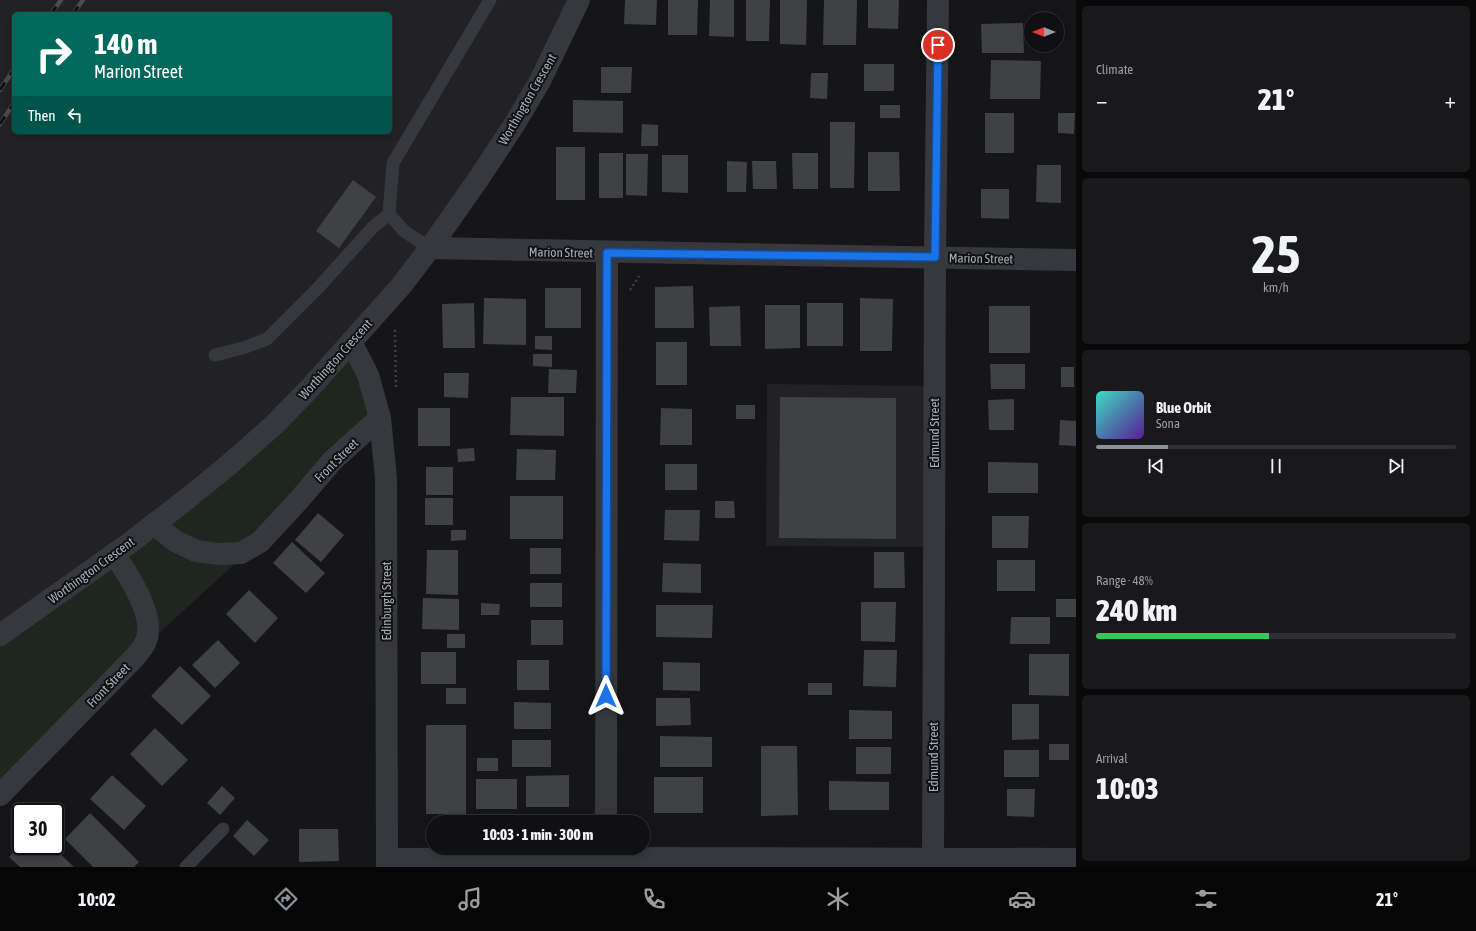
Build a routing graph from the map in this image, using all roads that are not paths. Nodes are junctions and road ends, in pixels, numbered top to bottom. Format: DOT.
graph roads {
  1 [pos="490,0"];
  2 [pos="579,0"];
  3 [pos="938,0"];
  4 [pos="389,214"];
  5 [pos="430,248"];
  6 [pos="607,253"];
  7 [pos="935,257"];
  8 [pos="1076,260"];
  9 [pos="351,342"];
  10 [pos="215,355"];
  11 [pos="380,418"];
  12 [pos="154,524"];
  13 [pos="114,554"];
  14 [pos="0,635"];
  15 [pos="0,795"];
  16 [pos="606,815"];
  17 [pos="222,829"];
  18 [pos="606,858"];
  19 [pos="1076,859"];
  20 [pos="387,863"];
  21 [pos="933,863"];
  22 [pos="186,867"];
  1 -- 4 [label="lane"];
  2 -- 5 [label="street, Worthington Crescent"];
  3 -- 7 [label="street, Edmund Street"];
  4 -- 5 [label="lane"];
  4 -- 10 [label="lane"];
  5 -- 6 [label="street, Marion Street"];
  5 -- 9 [label="street, Worthington Crescent"];
  6 -- 7 [label="street, Marion Street"];
  6 -- 16 [label="street"];
  7 -- 8 [label="street, Marion Street"];
  7 -- 21 [label="street, Edmund Street"];
  9 -- 11 [label="street, Edinburgh Street"];
  9 -- 12 [label="street, Worthington Crescent"];
  11 -- 12 [label="street, Front Street"];
  11 -- 20 [label="street, Edinburgh Street"];
  12 -- 13 [label="street, Worthington Crescent"];
  13 -- 14 [label="street, Worthington Crescent"];
  13 -- 15 [label="street, Front Street"];
  17 -- 22 [label="lane"];
  18 -- 20 [label="street"];
  18 -- 21 [label="street"];
  19 -- 21 [label="street"];
}
